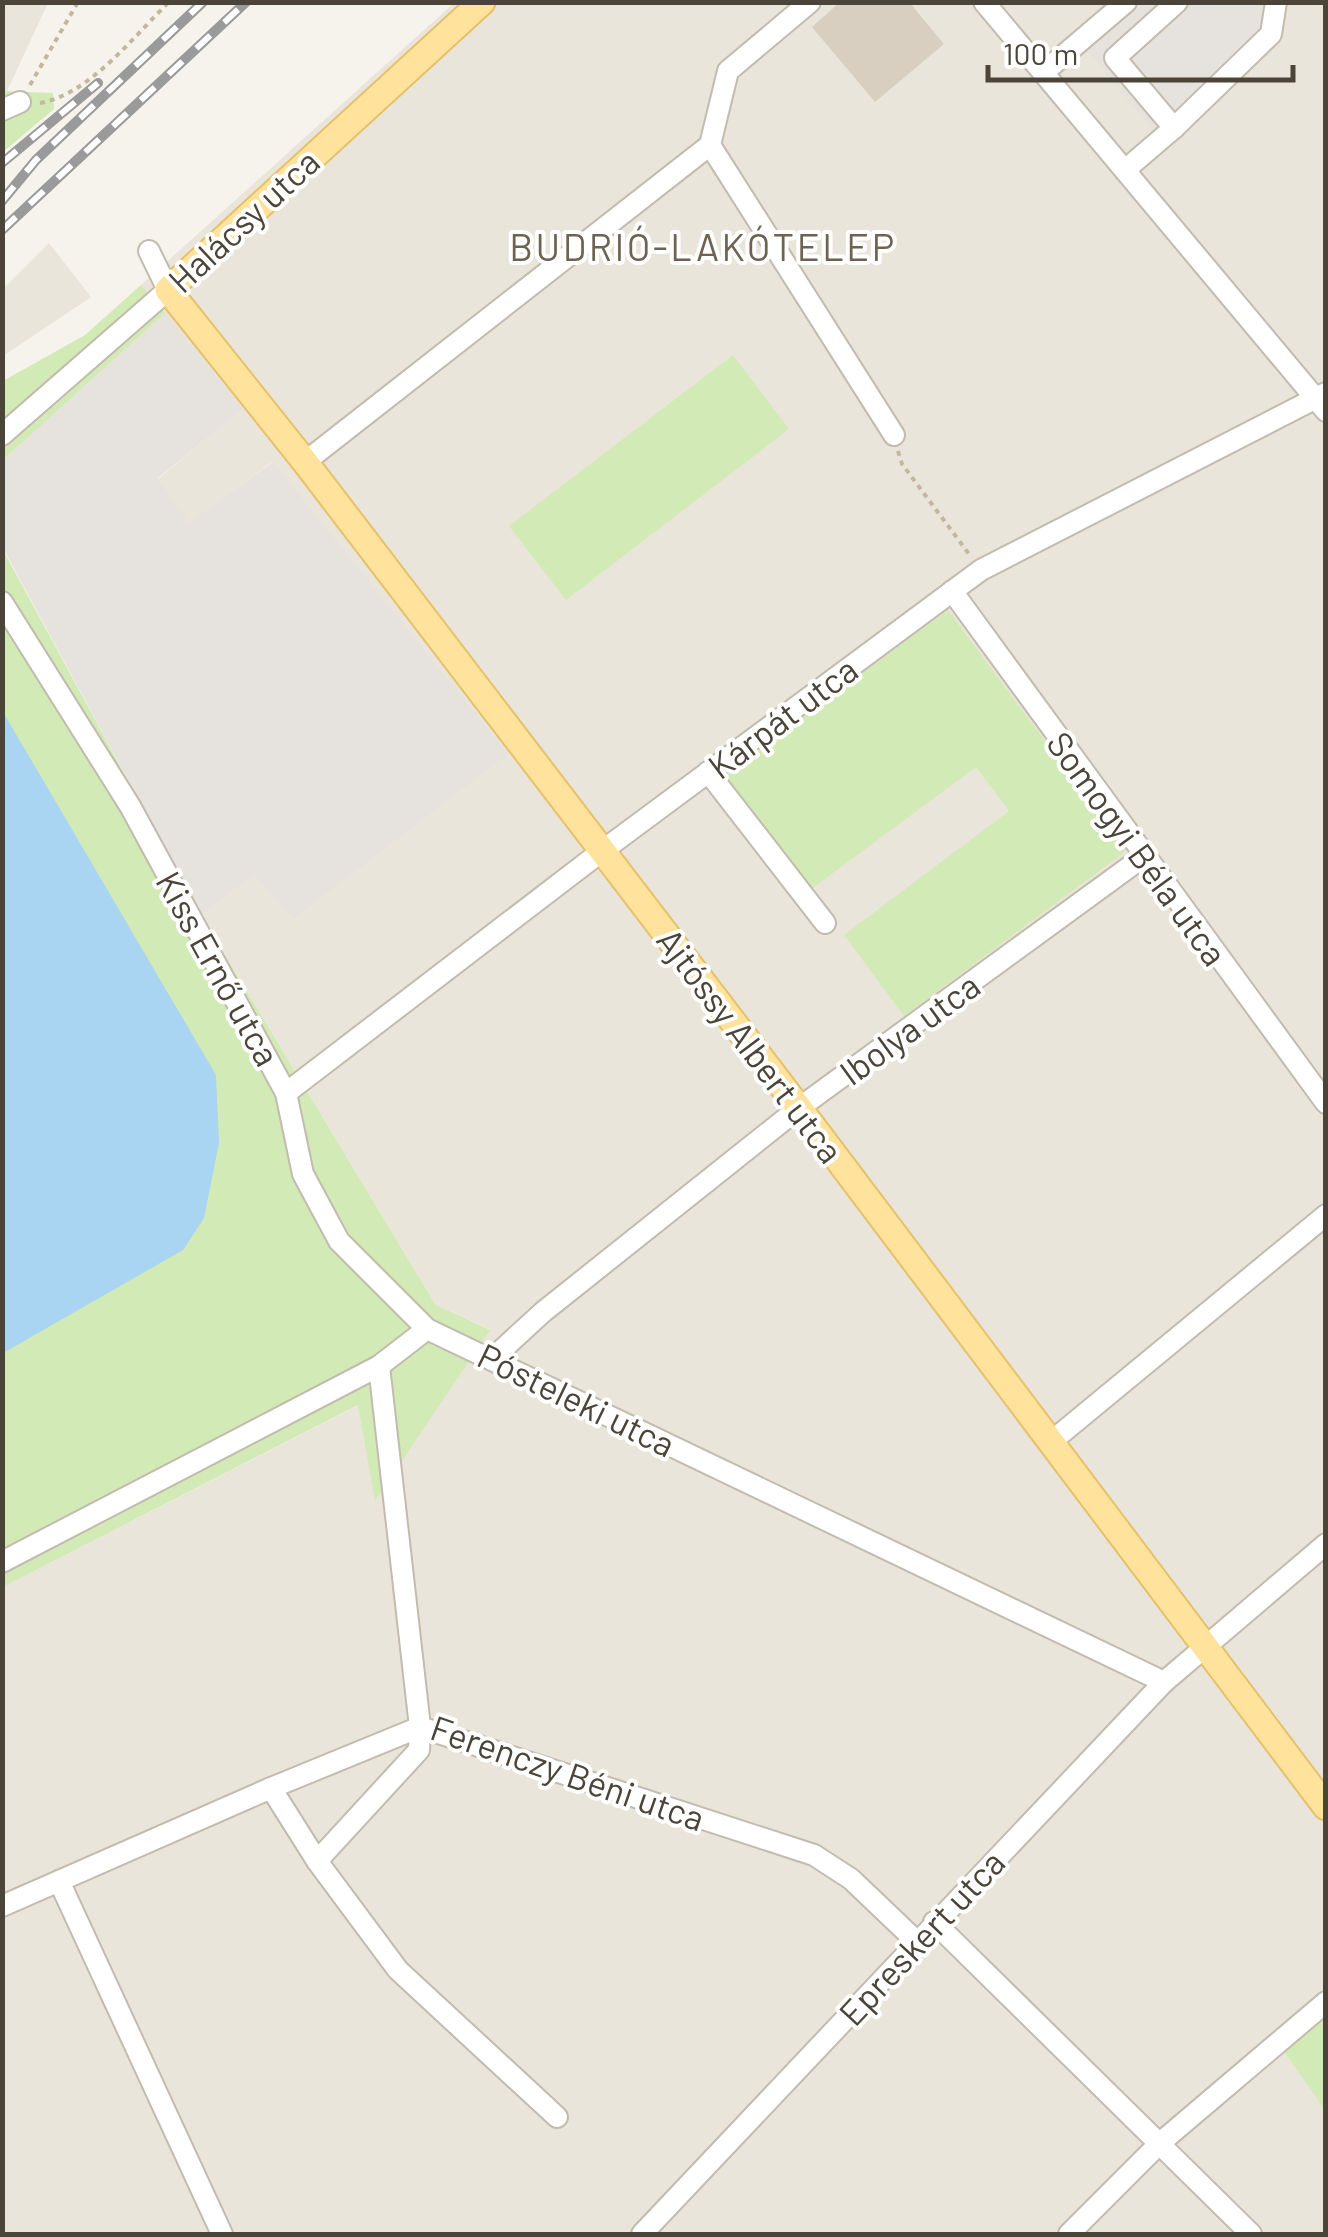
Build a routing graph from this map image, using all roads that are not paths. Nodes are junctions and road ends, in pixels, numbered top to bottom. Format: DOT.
graph roads {
  1 [pos="482,2"];
  2 [pos="810,2"];
  3 [pos="984,2"];
  4 [pos="1126,2"];
  5 [pos="1177,2"];
  6 [pos="1276,2"];
  7 [pos="1044,72"];
  8 [pos="1174,128"];
  9 [pos="710,145"];
  10 [pos="1125,170"];
  11 [pos="149,251"];
  12 [pos="168,290"];
  13 [pos="1322,401"];
  14 [pos="3,433"];
  15 [pos="894,435"];
  16 [pos="306,462"];
  17 [pos="952,591"];
  18 [pos="2,602"];
  19 [pos="708,772"];
  20 [pos="602,851"];
  21 [pos="1143,856"];
  22 [pos="825,924"];
  23 [pos="286,1093"];
  24 [pos="1326,1104"];
  25 [pos="799,1108"];
  26 [pos="1326,1214"];
  27 [pos="427,1329"];
  28 [pos="493,1358"];
  29 [pos="378,1366"];
  30 [pos="1052,1441"];
  31 [pos="1326,1544"];
  32 [pos="2,1562"];
  33 [pos="1207,1646"];
  34 [pos="1164,1682"];
  35 [pos="420,1727"];
  36 [pos="271,1788"];
  37 [pos="1326,1807"];
  38 [pos="317,1861"];
  39 [pos="59,1880"];
  40 [pos="2,1906"];
  41 [pos="934,1922"];
  42 [pos="916,1942"];
  43 [pos="1325,2002"];
  44 [pos="557,2117"];
  45 [pos="1160,2143"];
  46 [pos="222,2234"];
  47 [pos="642,2234"];
  48 [pos="1069,2234"];
  49 [pos="1250,2234"];
  1 -- 12 [label="main road, Halácsy utca"];
  2 -- 9 [label="street"];
  3 -- 7 [label="street"];
  4 -- 7 [label="street"];
  5 -- 8 [label="street"];
  6 -- 8 [label="street"];
  7 -- 10 [label="street"];
  8 -- 10 [label="street"];
  9 -- 15 [label="street"];
  9 -- 16 [label="street"];
  10 -- 13 [label="street"];
  11 -- 12 [label="street"];
  12 -- 14 [label="street, Halácsy utca"];
  12 -- 16 [label="main road, Ajtóssy Albert utca"];
  13 -- 17 [label="street, Kárpát utca"];
  16 -- 20 [label="main road, Ajtóssy Albert utca"];
  17 -- 19 [label="street, Kárpát utca"];
  17 -- 21 [label="street, Somogyi Béla utca"];
  18 -- 23 [label="street, Kiss Ernő utca"];
  19 -- 20 [label="street, Kárpát utca"];
  19 -- 22 [label="street"];
  20 -- 23 [label="street, Kárpát utca"];
  20 -- 25 [label="main road, Ajtóssy Albert utca"];
  21 -- 24 [label="street, Somogyi Béla utca"];
  21 -- 25 [label="street, Ibolya utca"];
  23 -- 27 [label="street, Kiss Ernő utca"];
  25 -- 28 [label="street, Ibolya utca"];
  25 -- 30 [label="main road, Ajtóssy Albert utca"];
  26 -- 30 [label="street"];
  27 -- 28 [label="street, Pósteleki utca"];
  27 -- 29 [label="street"];
  28 -- 34 [label="street, Pósteleki utca"];
  29 -- 32 [label="street"];
  29 -- 35 [label="street, Ferenczy Béni utca"];
  30 -- 33 [label="main road, Ajtóssy Albert utca"];
  31 -- 33 [label="street, Epreskert utca"];
  33 -- 34 [label="street, Epreskert utca"];
  33 -- 37 [label="main road, Ajtóssy Albert utca"];
  34 -- 41 [label="street, Epreskert utca"];
  35 -- 36 [label="street"];
  35 -- 38 [label="street"];
  35 -- 42 [label="street, Ferenczy Béni utca"];
  36 -- 38 [label="street"];
  36 -- 39 [label="street"];
  38 -- 44 [label="street"];
  39 -- 40 [label="street"];
  39 -- 46 [label="street"];
  41 -- 42 [label="street, Epreskert utca"];
  41 -- 45 [label="street"];
  42 -- 47 [label="street, Epreskert utca"];
  43 -- 45 [label="street"];
  45 -- 48 [label="street"];
  45 -- 49 [label="street"];
}
